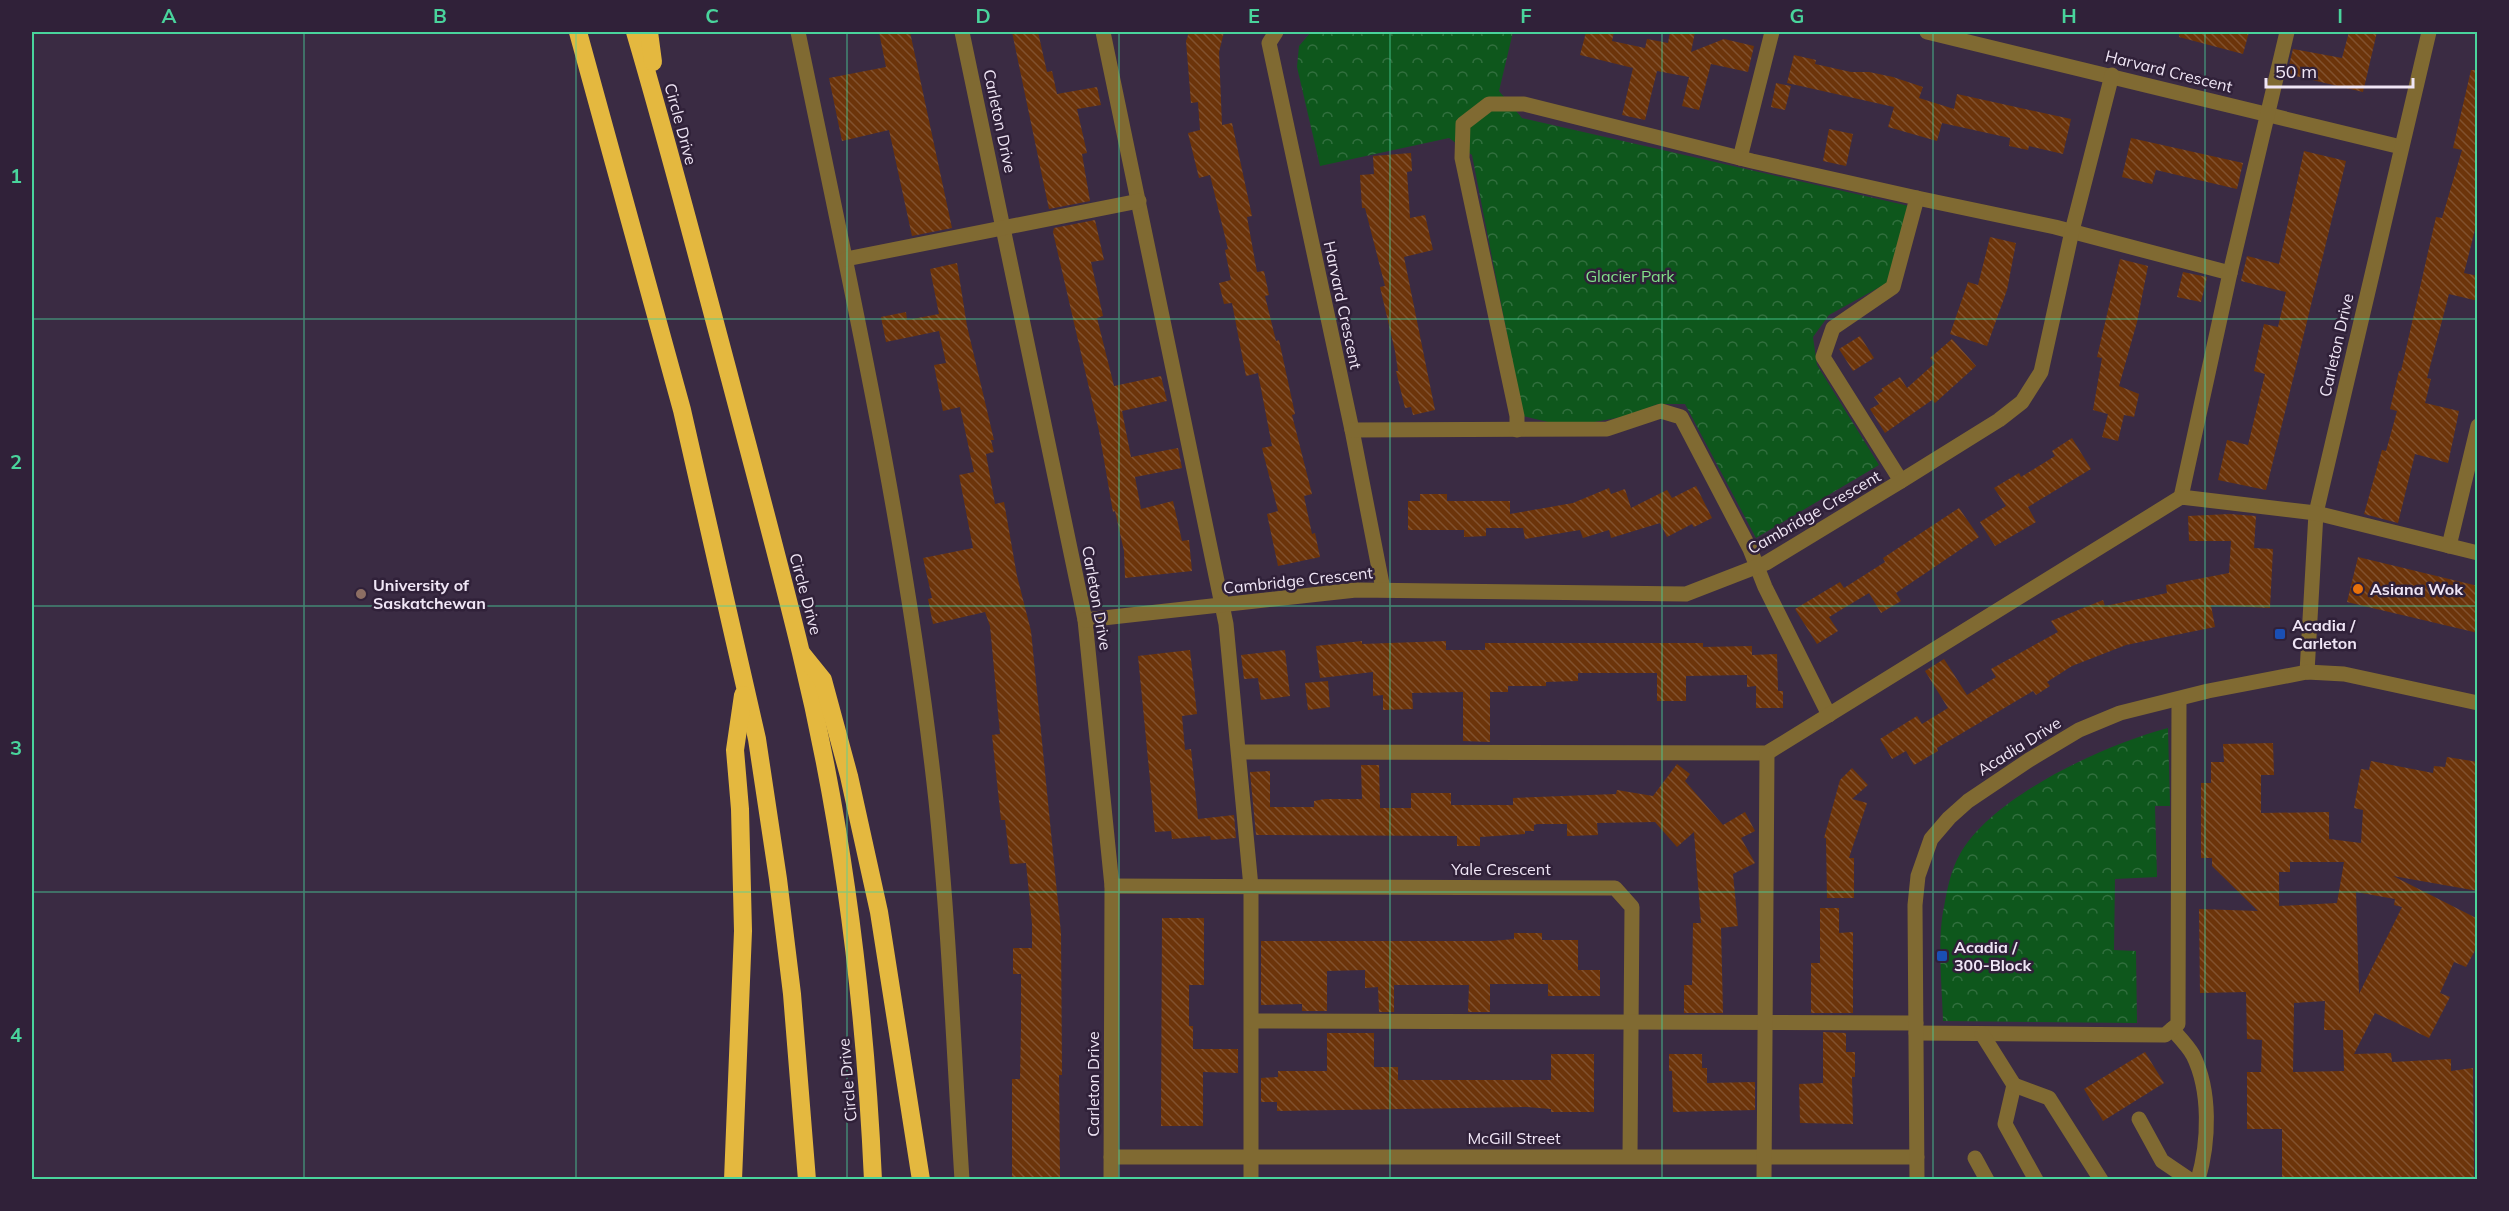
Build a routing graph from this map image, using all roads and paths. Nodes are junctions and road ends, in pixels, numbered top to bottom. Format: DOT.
graph roads {
  1 [pos="568,32"];
  2 [pos="578,32"];
  3 [pos="635,32"];
  4 [pos="649,32"];
  5 [pos="798,32"];
  6 [pos="962,32"];
  7 [pos="1103,32"];
  8 [pos="1276,32"];
  9 [pos="1772,32"];
  10 [pos="1927,32"];
  11 [pos="2287,32"];
  12 [pos="2429,32"];
  13 [pos="585,64"];
  14 [pos="2112,75"];
  15 [pos="657,108"];
  16 [pos="2267,115"];
  17 [pos="2401,147"];
  18 [pos="1740,158"];
  19 [pos="1917,198"];
  20 [pos="1138,201"];
  21 [pos="1004,229"];
  22 [pos="2072,231"];
  23 [pos="846,259"];
  24 [pos="2230,273"];
  25 [pos="2478,426"];
  26 [pos="1352,430"];
  27 [pos="1517,430"];
  28 [pos="1901,481"];
  29 [pos="2181,497"];
  30 [pos="2316,513"];
  31 [pos="2449,546"];
  32 [pos="2478,553"];
  33 [pos="1757,567"];
  34 [pos="1383,589"];
  35 [pos="1223,606"];
  36 [pos="1085,620"];
  37 [pos="802,654"];
  38 [pos="2307,672"];
  39 [pos="745,681"];
  40 [pos="2179,699"];
  41 [pos="2478,703"];
  42 [pos="1829,715"];
  43 [pos="1239,752"];
  44 [pos="1767,753"];
  45 [pos="1112,886"];
  46 [pos="1251,887"];
  47 [pos="1252,1022"];
  48 [pos="1765,1023"];
  49 [pos="1630,1024"];
  50 [pos="1916,1028"];
  51 [pos="2172,1029"];
  52 [pos="1982,1034"];
  53 [pos="2014,1085"];
  54 [pos="2139,1119"];
  55 [pos="1630,1156"];
  56 [pos="1111,1157"];
  57 [pos="1251,1157"];
  58 [pos="1917,1157"];
  59 [pos="1764,1158"];
  60 [pos="1975,1158"];
  61 [pos="733,1179"];
  62 [pos="807,1179"];
  63 [pos="873,1179"];
  64 [pos="921,1179"];
  65 [pos="962,1179"];
  66 [pos="1111,1179"];
  67 [pos="1251,1179"];
  68 [pos="1764,1179"];
  69 [pos="1917,1179"];
  70 [pos="1987,1179"];
  71 [pos="2036,1179"];
  72 [pos="2101,1179"];
  73 [pos="2190,1179"];
  74 [pos="2198,1179"];
  1 -- 13 [label="highway"];
  2 -- 13 [label="highway"];
  3 -- 15 [label="highway, Circle Drive"];
  4 -- 15 [label="highway"];
  5 -- 23 [label="street"];
  6 -- 21 [label="street, Carleton Drive"];
  7 -- 20 [label="street"];
  8 -- 26 [label="street, Harvard Crescent"];
  9 -- 18 [label="street"];
  10 -- 14 [label="street, Harvard Crescent"];
  11 -- 16 [label="street"];
  12 -- 17 [label="street, Carleton Drive"];
  13 -- 39 [label="highway"];
  14 -- 16 [label="street, Harvard Crescent"];
  14 -- 22 [label="street, Cambridge Crescent"];
  15 -- 37 [label="highway, Circle Drive"];
  16 -- 17 [label="street, Harvard Crescent"];
  16 -- 24 [label="street"];
  17 -- 30 [label="street, Carleton Drive"];
  18 -- 19 [label="street"];
  18 -- 27 [label="street"];
  19 -- 22 [label="street"];
  19 -- 28 [label="street"];
  20 -- 21 [label="street"];
  20 -- 35 [label="street"];
  21 -- 23 [label="street"];
  21 -- 36 [label="street, Carleton Drive"];
  22 -- 24 [label="street"];
  22 -- 28 [label="street, Cambridge Crescent"];
  23 -- 65 [label="street"];
  24 -- 29 [label="street"];
  25 -- 31 [label="street"];
  26 -- 27 [label="street"];
  26 -- 34 [label="street, Harvard Crescent"];
  27 -- 33 [label="street"];
  28 -- 33 [label="street, Cambridge Crescent"];
  29 -- 30 [label="street"];
  29 -- 42 [label="street"];
  30 -- 31 [label="street"];
  30 -- 38 [label="street, Carleton Drive"];
  31 -- 32 [label="street"];
  33 -- 34 [label="street, Cambridge Crescent"];
  33 -- 42 [label="street"];
  34 -- 35 [label="street, Cambridge Crescent"];
  35 -- 36 [label="street, Cambridge Crescent"];
  35 -- 43 [label="street"];
  36 -- 45 [label="street, Carleton Drive"];
  37 -- 63 [label="highway, Circle Drive"];
  37 -- 64 [label="highway"];
  38 -- 40 [label="street, Acadia Drive"];
  38 -- 41 [label="street, Acadia Drive"];
  39 -- 61 [label="highway"];
  39 -- 62 [label="highway"];
  40 -- 50 [label="street, Acadia Drive"];
  40 -- 51 [label="street"];
  42 -- 44 [label="street"];
  43 -- 44 [label="street"];
  43 -- 46 [label="street"];
  44 -- 48 [label="street"];
  45 -- 46 [label="street, Yale Crescent"];
  45 -- 56 [label="street, Carleton Drive"];
  46 -- 47 [label="street"];
  46 -- 49 [label="street, Yale Crescent"];
  47 -- 49 [label="street"];
  47 -- 57 [label="street"];
  48 -- 49 [label="street"];
  48 -- 50 [label="street"];
  48 -- 59 [label="street"];
  49 -- 55 [label="street, Yale Crescent"];
  50 -- 52 [label="street"];
  50 -- 58 [label="street, Acadia Drive"];
  51 -- 52 [label="street"];
  51 -- 74 [label="street"];
  52 -- 53 [label="street"];
  53 -- 71 [label="street"];
  53 -- 72 [label="street"];
  54 -- 73 [label="street"];
  55 -- 57 [label="street, McGill Street"];
  55 -- 59 [label="street, McGill Street"];
  56 -- 57 [label="street, McGill Street"];
  56 -- 66 [label="street, Carleton Drive"];
  57 -- 67 [label="street"];
  58 -- 59 [label="street, McGill Street"];
  58 -- 69 [label="street, Acadia Drive"];
  59 -- 68 [label="street"];
  60 -- 70 [label="street"];
}
